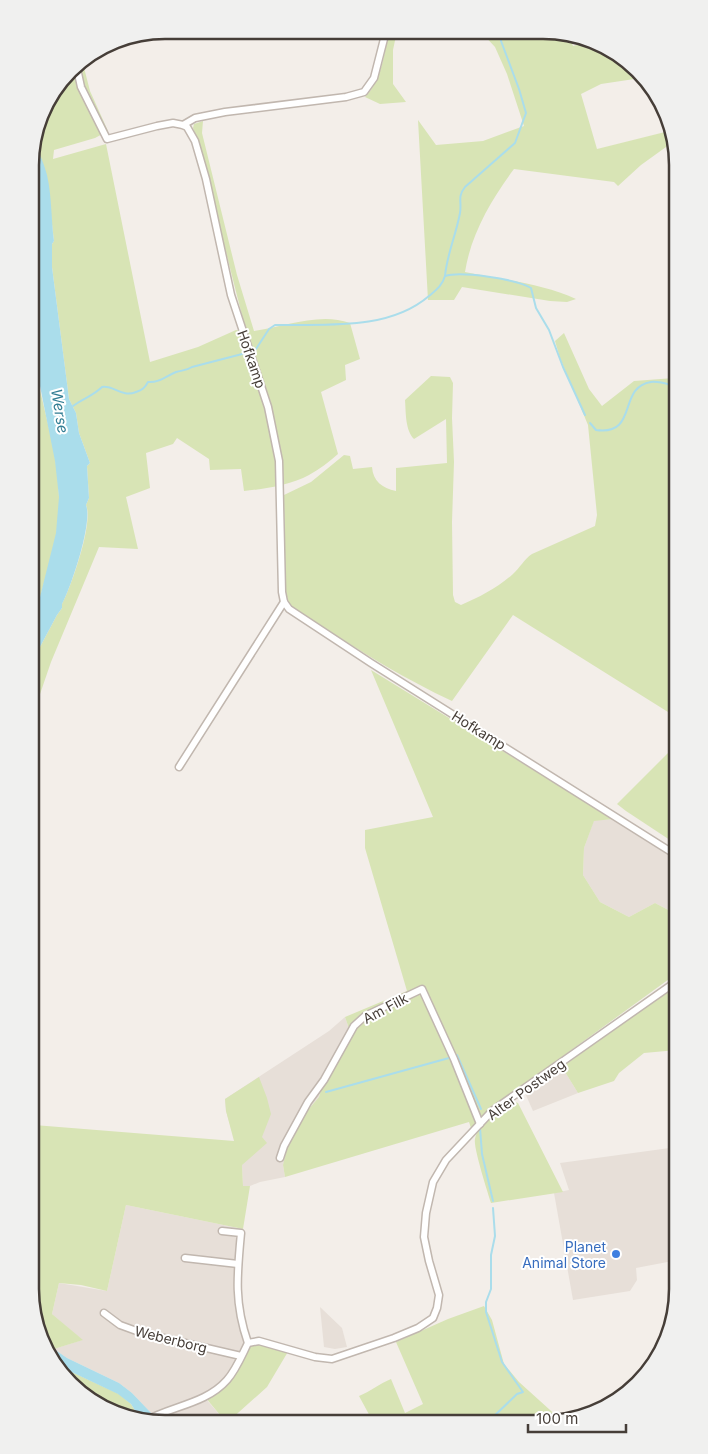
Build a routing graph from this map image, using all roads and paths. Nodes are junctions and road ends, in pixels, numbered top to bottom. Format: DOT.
graph roads {
  1 [pos="384,39"];
  2 [pos="78,74"];
  3 [pos="184,125"];
  4 [pos="284,602"];
  5 [pos="179,767"];
  6 [pos="669,851"];
  7 [pos="669,986"];
  8 [pos="480,1124"];
  9 [pos="280,1158"];
  10 [pos="222,1231"];
  11 [pos="186,1258"];
  12 [pos="238,1264"];
  13 [pos="104,1313"];
  14 [pos="248,1343"];
  15 [pos="241,1356"];
  16 [pos="158,1415"];
  1 -- 3 [label="street"];
  2 -- 3 [label="street"];
  3 -- 4 [label="street, Hofkamp"];
  4 -- 5 [label="street"];
  4 -- 6 [label="street, Hofkamp"];
  7 -- 8 [label="street, Alter Postweg"];
  8 -- 9 [label="street, Am Filk"];
  8 -- 14 [label="street, Alter Postweg"];
  10 -- 12 [label="street"];
  11 -- 12 [label="street"];
  12 -- 14 [label="street"];
  13 -- 15 [label="street, Weberborg"];
  14 -- 15 [label="street"];
  15 -- 16 [label="street"];
}
